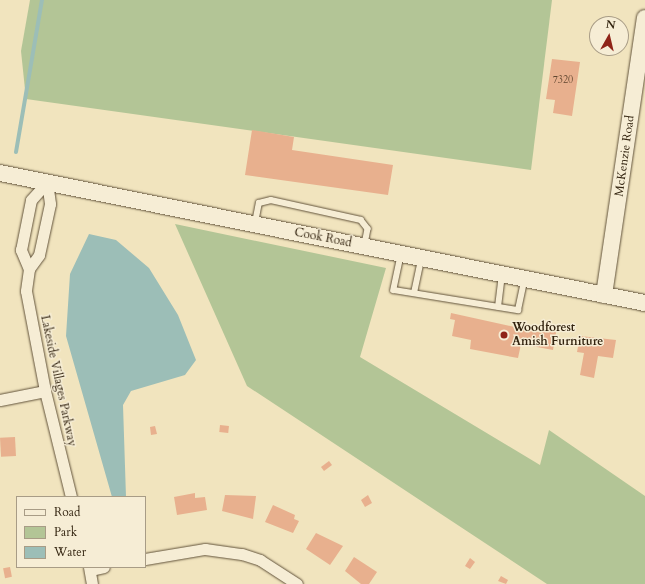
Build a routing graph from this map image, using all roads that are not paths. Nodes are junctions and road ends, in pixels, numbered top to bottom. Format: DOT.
graph roads {
  1 [pos="645,18"];
  2 [pos="0,173"];
  3 [pos="47,182"];
  4 [pos="254,224"];
  5 [pos="365,246"];
  6 [pos="401,254"];
  7 [pos="421,258"];
  8 [pos="29,270"];
  9 [pos="502,274"];
  10 [pos="525,279"];
  11 [pos="414,293"];
  12 [pos="604,295"];
  13 [pos="645,304"];
  14 [pos="498,307"];
  15 [pos="45,391"];
  16 [pos="0,400"];
  17 [pos="72,496"];
  18 [pos="146,559"];
  19 [pos="89,568"];
  20 [pos="92,584"];
  21 [pos="297,584"];
  1 -- 12 [label="street, McKenzie Road"];
  2 -- 3 [label="street, Cook Road"];
  3 -- 4 [label="street, Cook Road"];
  3 -- 8 [label="street, Lakeside Villages Parkway"];
  3 -- 8 [label="street, Lakeside Villages Parkway"];
  4 -- 5 [label="street, Cook Road"];
  4 -- 5 [label="lane"];
  5 -- 6 [label="street, Cook Road"];
  6 -- 7 [label="street, Cook Road"];
  6 -- 11 [label="lane"];
  7 -- 9 [label="street, Cook Road"];
  7 -- 11 [label="lane"];
  8 -- 15 [label="street, Lakeside Villages Parkway"];
  9 -- 10 [label="street, Cook Road"];
  9 -- 14 [label="lane"];
  10 -- 12 [label="street, Cook Road"];
  10 -- 14 [label="lane"];
  11 -- 14 [label="lane"];
  12 -- 13 [label="street, Cook Road"];
  15 -- 16 [label="street"];
  15 -- 17 [label="street, Lakeside Villages Parkway"];
  18 -- 21 [label="street"];
  19 -- 20 [label="street"];
}
